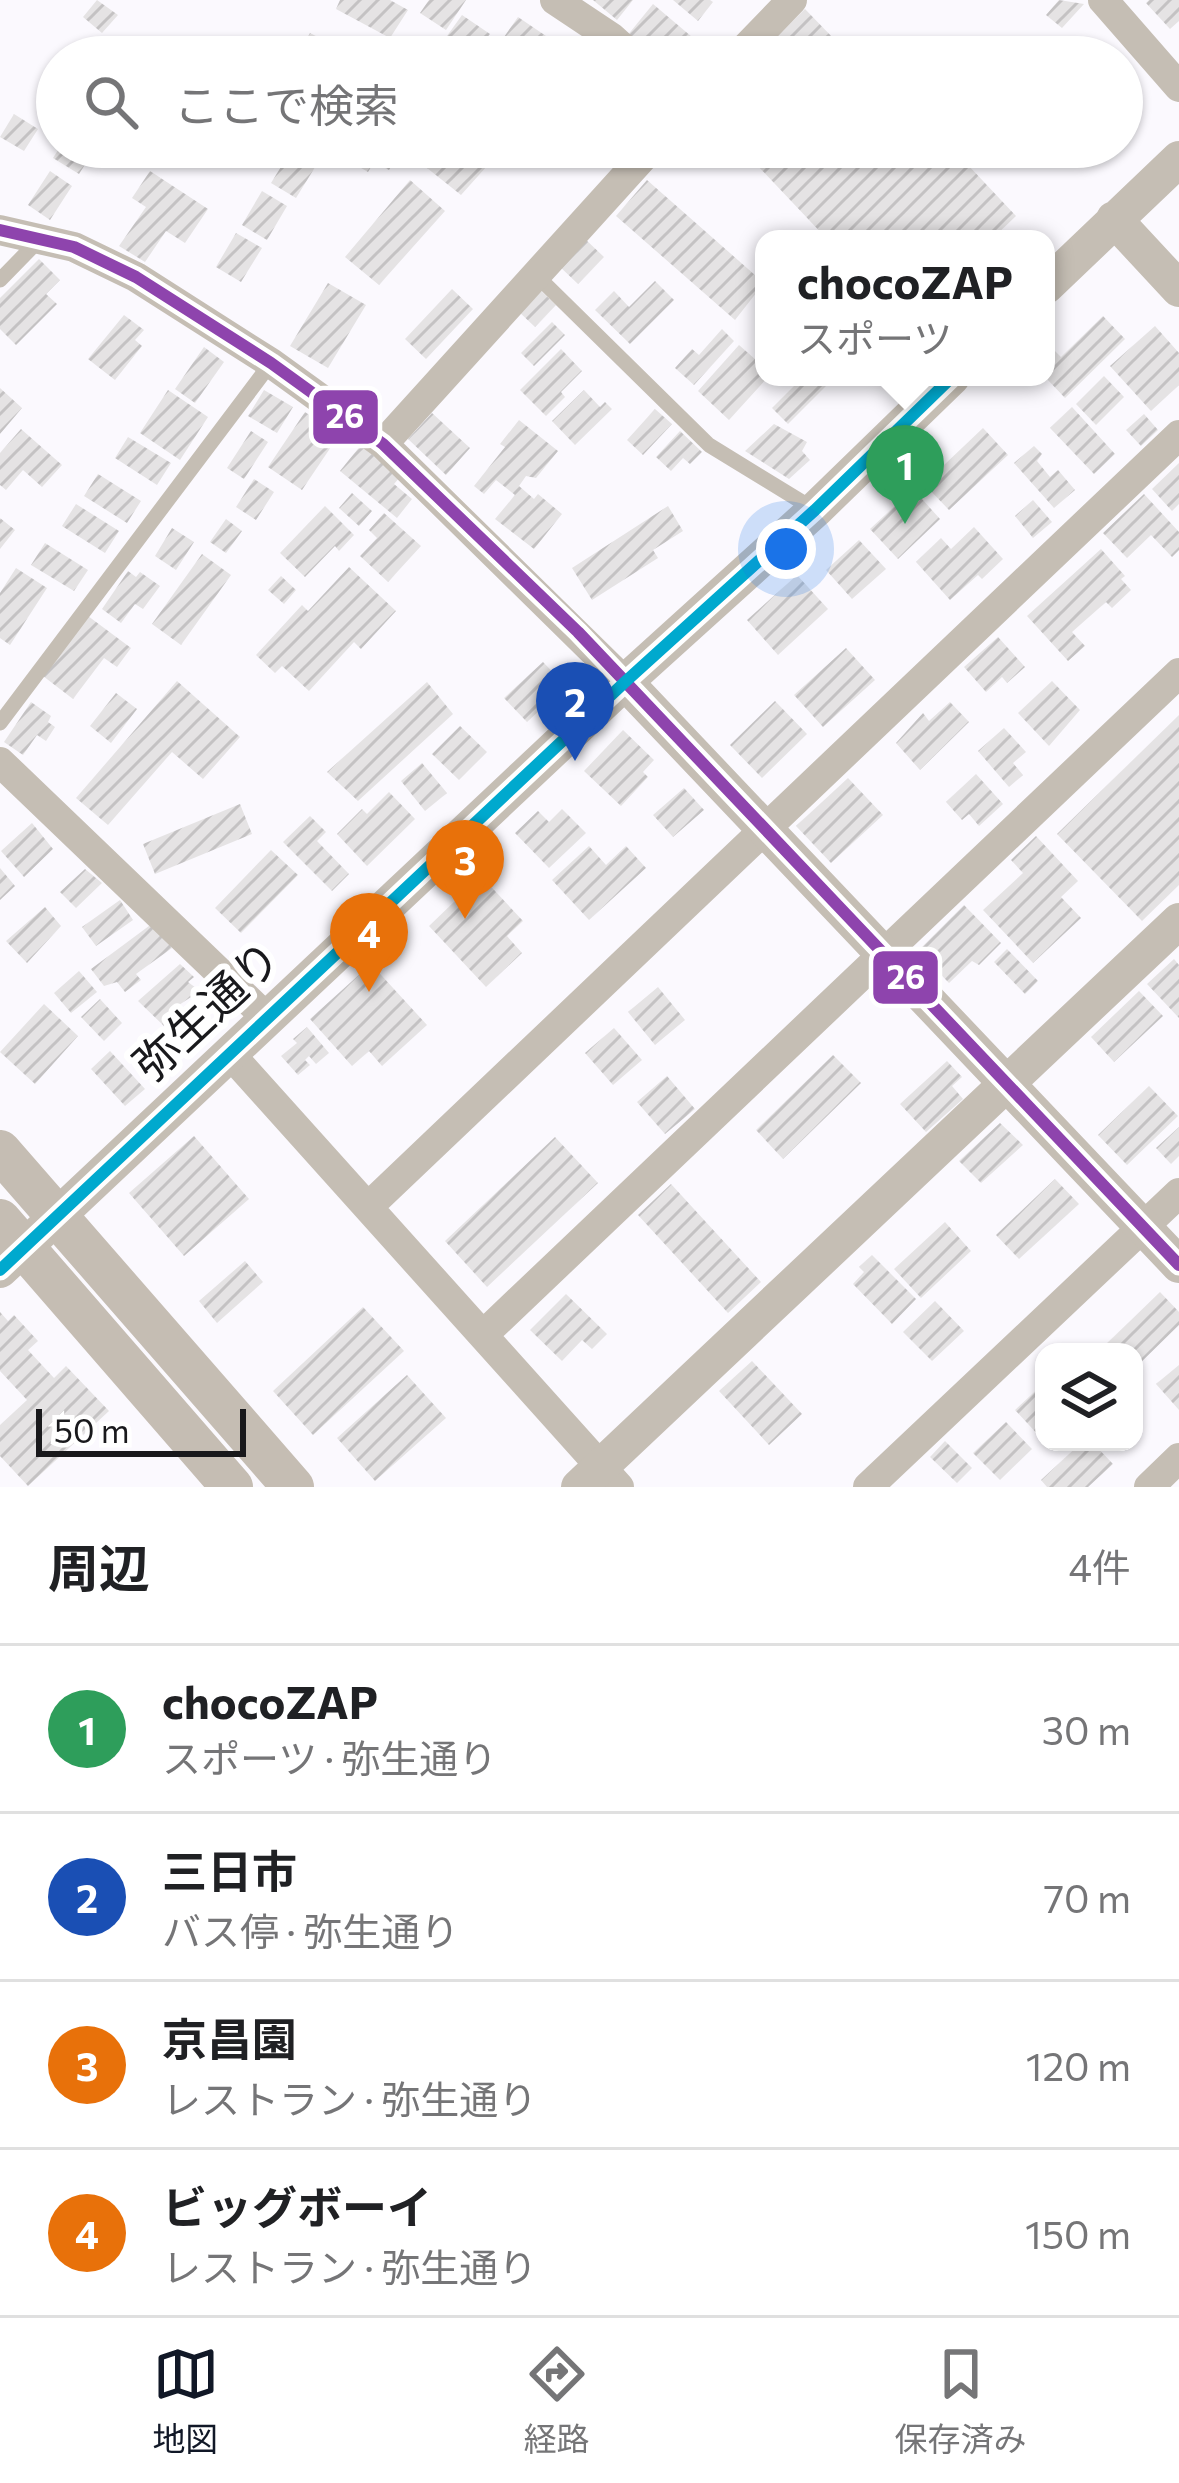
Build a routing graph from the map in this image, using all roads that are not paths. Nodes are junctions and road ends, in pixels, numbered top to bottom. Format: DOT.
graph roads {
  1 [pos="555,0"];
  2 [pos="792,0"];
  3 [pos="1103,0"];
  4 [pos="609,36"];
  5 [pos="757,36"];
  6 [pos="1134,36"];
  7 [pos="1143,46"];
  8 [pos="1179,87"];
  9 [pos="1179,159"];
  10 [pos="633,168"];
  11 [pos="1114,219"];
  12 [pos="0,230"];
  13 [pos="40,239"];
  14 [pos="536,274"];
  15 [pos="1055,277"];
  16 [pos="0,280"];
  17 [pos="1179,289"];
  18 [pos="271,363"];
  19 [pos="943,386"];
  20 [pos="1179,435"];
  21 [pos="383,444"];
  22 [pos="815,510"];
  23 [pos="1179,673"];
  24 [pos="625,682"];
  25 [pos="0,723"];
  26 [pos="0,763"];
  27 [pos="765,829"];
  28 [pos="1179,921"];
  29 [pos="884,953"];
  30 [pos="268,1020"];
  31 [pos="231,1055"];
  32 [pos="1007,1082"];
  33 [pos="0,1151"];
  34 [pos="1179,1193"];
  35 [pos="368,1207"];
  36 [pos="59,1215"];
  37 [pos="1144,1227"];
  38 [pos="8,1246"];
  39 [pos="1179,1265"];
  40 [pos="483,1335"];
  41 [pos="1179,1458"];
  42 [pos="600,1480"];
  43 [pos="220,1483"];
  44 [pos="293,1487"];
  45 [pos="868,1487"];
  46 [pos="1149,1487"];
  1 -- 4 [label="street"];
  2 -- 5 [label="street"];
  3 -- 6 [label="street"];
  7 -- 8 [label="street"];
  9 -- 11 [label="street"];
  10 -- 14 [label="street"];
  11 -- 15 [label="street"];
  11 -- 17 [label="street"];
  12 -- 13 [label="street"];
  13 -- 16 [label="lane"];
  13 -- 18 [label="street"];
  14 -- 21 [label="street"];
  14 -- 22 [label="lane"];
  18 -- 21 [label="street"];
  18 -- 25 [label="lane"];
  19 -- 22 [label="street, 弥生通り"];
  20 -- 27 [label="street"];
  21 -- 24 [label="street"];
  22 -- 24 [label="street, 弥生通り"];
  23 -- 29 [label="street"];
  24 -- 27 [label="street"];
  24 -- 30 [label="street, 弥生通り"];
  26 -- 30 [label="street"];
  27 -- 29 [label="street"];
  27 -- 35 [label="street"];
  28 -- 32 [label="street"];
  29 -- 32 [label="street"];
  29 -- 40 [label="street"];
  30 -- 31 [label="street, 弥生通り"];
  31 -- 35 [label="street"];
  31 -- 36 [label="street, 弥生通り"];
  32 -- 37 [label="street"];
  32 -- 42 [label="street"];
  33 -- 36 [label="main road"];
  34 -- 37 [label="street"];
  35 -- 40 [label="street"];
  36 -- 38 [label="street, 弥生通り"];
  36 -- 44 [label="main road"];
  37 -- 39 [label="street"];
  37 -- 45 [label="street"];
  38 -- 43 [label="main road"];
  40 -- 42 [label="street"];
  41 -- 46 [label="street"];
}
